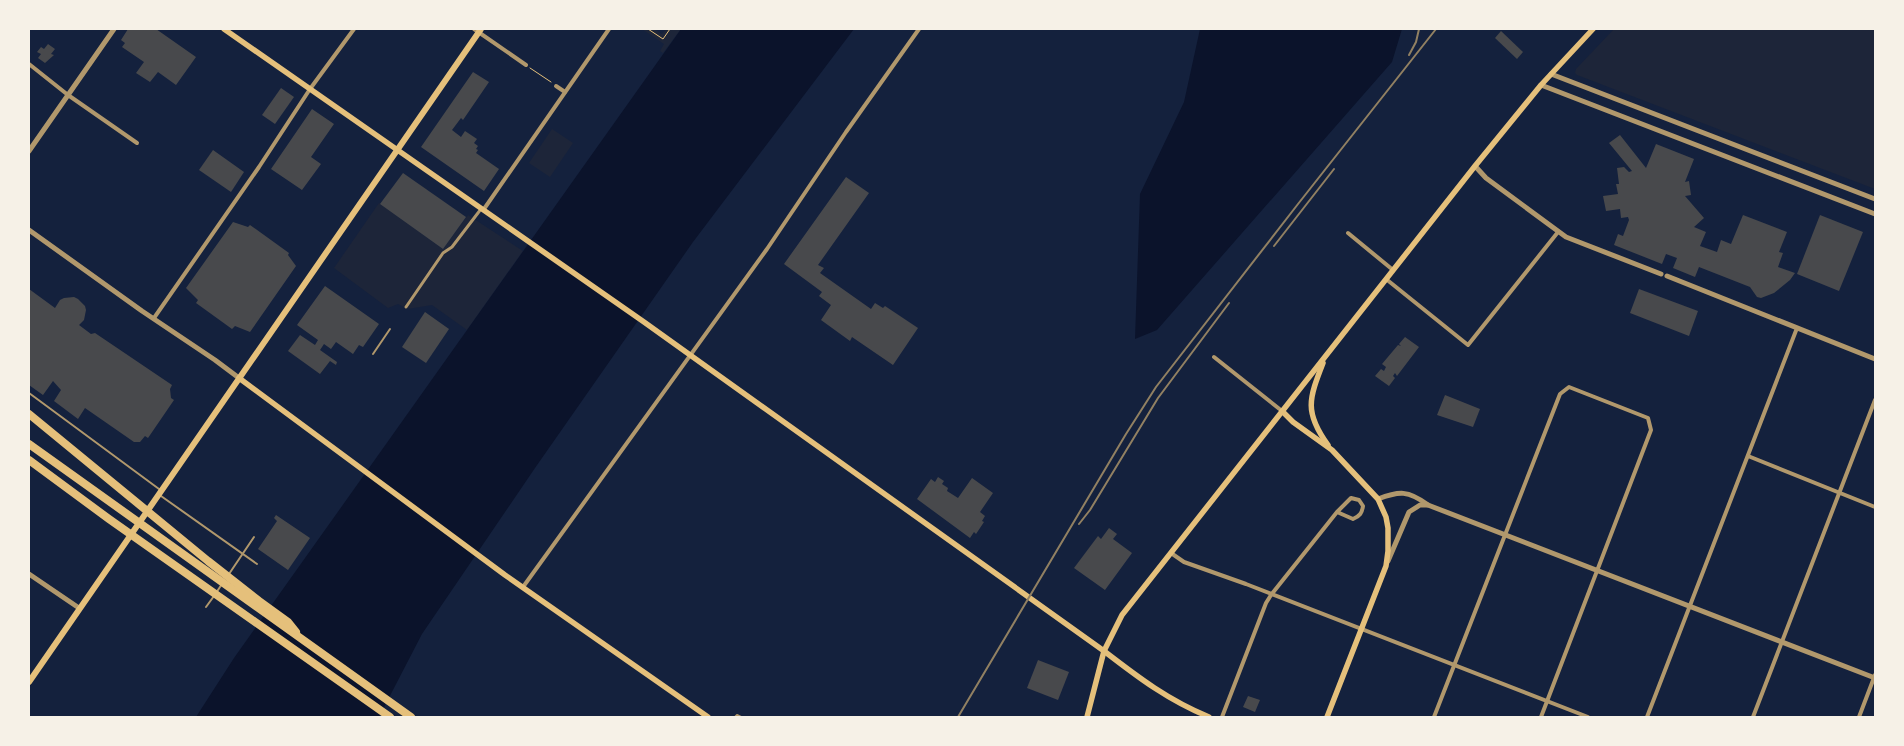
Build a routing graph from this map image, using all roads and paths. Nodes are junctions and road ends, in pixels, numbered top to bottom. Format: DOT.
graph roads {
  1 [pos="114,29"];
  2 [pos="354,29"];
  3 [pos="610,29"];
  4 [pos="648,29"];
  5 [pos="670,29"];
  6 [pos="918,29"];
  7 [pos="1593,29"];
  8 [pos="229,30"];
  9 [pos="478,30"];
  10 [pos="29,64"];
  11 [pos="526,65"];
  12 [pos="1551,74"];
  13 [pos="1542,85"];
  14 [pos="556,86"];
  15 [pos="310,89"];
  16 [pos="565,92"];
  17 [pos="68,95"];
  18 [pos="137,142"];
  19 [pos="397,150"];
  20 [pos="29,151"];
  21 [pos="1475,166"];
  22 [pos="1875,199"];
  23 [pos="483,209"];
  24 [pos="1875,214"];
  25 [pos="29,230"];
  26 [pos="1348,232"];
  27 [pos="1558,232"];
  28 [pos="1393,270"];
  29 [pos="1386,279"];
  30 [pos="406,307"];
  31 [pos="154,318"];
  32 [pos="1797,328"];
  33 [pos="390,329"];
  34 [pos="373,354"];
  35 [pos="690,355"];
  36 [pos="1326,355"];
  37 [pos="1214,357"];
  38 [pos="1875,359"];
  39 [pos="239,378"];
  40 [pos="29,393"];
  41 [pos="1875,400"];
  42 [pos="1282,411"];
  43 [pos="29,414"];
  44 [pos="29,444"];
  45 [pos="1332,450"];
  46 [pos="1748,456"];
  47 [pos="29,460"];
  48 [pos="160,492"];
  49 [pos="1839,493"];
  50 [pos="1378,498"];
  51 [pos="1428,505"];
  52 [pos="1875,507"];
  53 [pos="1337,512"];
  54 [pos="1505,534"];
  55 [pos="254,537"];
  56 [pos="1170,553"];
  57 [pos="242,554"];
  58 [pos="257,564"];
  59 [pos="1386,566"];
  60 [pos="1597,570"];
  61 [pos="29,574"];
  62 [pos="523,587"];
  63 [pos="1271,594"];
  64 [pos="1690,606"];
  65 [pos="206,607"];
  66 [pos="79,608"];
  67 [pos="1362,630"];
  68 [pos="304,641"];
  69 [pos="1782,642"];
  70 [pos="1104,652"];
  71 [pos="1454,666"];
  72 [pos="1875,677"];
  73 [pos="29,682"];
  74 [pos="1547,701"];
  75 [pos="390,717"];
  76 [pos="411,717"];
  77 [pos="708,717"];
  78 [pos="735,717"];
  79 [pos="741,717"];
  80 [pos="1087,717"];
  81 [pos="1209,717"];
  82 [pos="1222,717"];
  83 [pos="1328,717"];
  84 [pos="1434,717"];
  85 [pos="1540,717"];
  86 [pos="1588,717"];
  87 [pos="1647,717"];
  88 [pos="1753,717"];
  89 [pos="1859,717"];
  1 -- 17 [label="street"];
  2 -- 15 [label="street"];
  3 -- 16 [label="street"];
  4 -- 5 [label="path"];
  6 -- 35 [label="street"];
  7 -- 12 [label="main road"];
  8 -- 15 [label="main road"];
  9 -- 11 [label="street"];
  9 -- 19 [label="main road"];
  10 -- 17 [label="street"];
  11 -- 14 [label="path"];
  12 -- 13 [label="main road"];
  12 -- 22 [label="street"];
  13 -- 21 [label="main road"];
  13 -- 24 [label="street"];
  14 -- 16 [label="street"];
  15 -- 19 [label="main road"];
  15 -- 31 [label="street"];
  16 -- 23 [label="street"];
  17 -- 18 [label="street"];
  17 -- 20 [label="street"];
  19 -- 23 [label="main road"];
  19 -- 39 [label="main road"];
  21 -- 27 [label="street"];
  21 -- 28 [label="main road"];
  23 -- 30 [label="street"];
  23 -- 35 [label="main road"];
  25 -- 31 [label="street"];
  26 -- 28 [label="street"];
  27 -- 29 [label="street"];
  27 -- 32 [label="street"];
  28 -- 29 [label="main road"];
  29 -- 36 [label="main road"];
  31 -- 39 [label="street"];
  32 -- 38 [label="street"];
  32 -- 46 [label="street"];
  33 -- 34 [label="lane"];
  35 -- 62 [label="street"];
  35 -- 70 [label="main road"];
  36 -- 42 [label="main road"];
  36 -- 45 [label="main road"];
  37 -- 42 [label="street"];
  39 -- 48 [label="main road"];
  39 -- 62 [label="main road"];
  40 -- 48 [label="lane"];
  41 -- 49 [label="street"];
  42 -- 45 [label="main road"];
  42 -- 56 [label="main road"];
  43 -- 68 [label="highway"];
  44 -- 68 [label="highway"];
  45 -- 50 [label="main road"];
  46 -- 49 [label="street"];
  46 -- 64 [label="street"];
  47 -- 75 [label="highway"];
  48 -- 57 [label="lane"];
  48 -- 66 [label="main road"];
  49 -- 52 [label="street"];
  49 -- 69 [label="street"];
  50 -- 51 [label="street"];
  50 -- 59 [label="main road"];
  51 -- 54 [label="street"];
  51 -- 59 [label="street"];
  53 -- 53 [label="street"];
  53 -- 63 [label="street"];
  54 -- 60 [label="street"];
  54 -- 60 [label="street"];
  54 -- 71 [label="street"];
  55 -- 57 [label="lane"];
  56 -- 63 [label="street"];
  56 -- 70 [label="main road"];
  57 -- 58 [label="lane"];
  57 -- 65 [label="lane"];
  59 -- 67 [label="main road"];
  60 -- 64 [label="street"];
  60 -- 74 [label="street"];
  61 -- 66 [label="street"];
  62 -- 77 [label="main road"];
  63 -- 67 [label="street"];
  63 -- 82 [label="street"];
  64 -- 69 [label="street"];
  64 -- 87 [label="street"];
  66 -- 73 [label="main road"];
  67 -- 71 [label="street"];
  67 -- 83 [label="main road"];
  68 -- 76 [label="highway"];
  69 -- 72 [label="street"];
  69 -- 88 [label="street"];
  70 -- 80 [label="main road"];
  70 -- 81 [label="main road"];
  71 -- 74 [label="street"];
  71 -- 84 [label="street"];
  72 -- 89 [label="street"];
  74 -- 85 [label="street"];
  74 -- 86 [label="street"];
  78 -- 79 [label="lane"];
}
